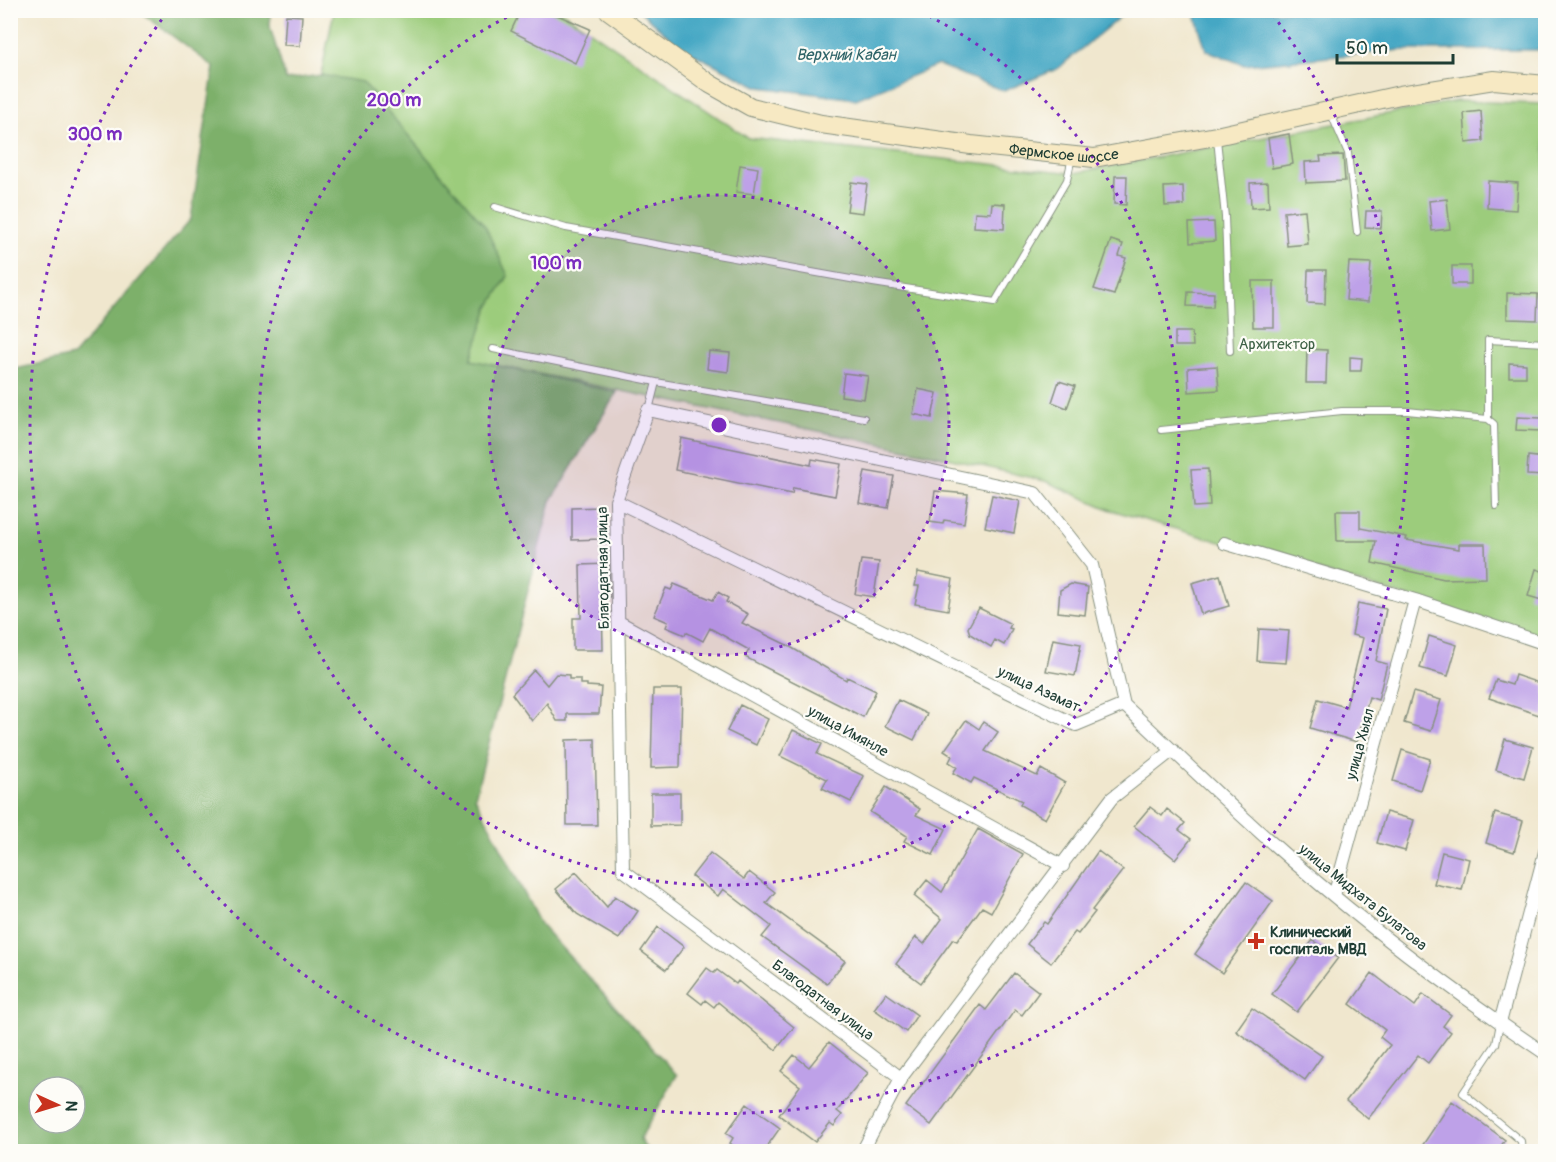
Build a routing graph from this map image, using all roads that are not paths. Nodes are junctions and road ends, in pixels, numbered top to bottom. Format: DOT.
graph roads {
  1 [pos="608,10"];
  2 [pos="1545,85"];
  3 [pos="1329,110"];
  4 [pos="1216,136"];
  5 [pos="1072,156"];
  6 [pos="495,207"];
  7 [pos="1357,232"];
  8 [pos="1545,343"];
  9 [pos="493,349"];
  10 [pos="1230,351"];
  11 [pos="656,382"];
  12 [pos="648,410"];
  13 [pos="864,418"];
  14 [pos="1488,419"];
  15 [pos="1161,430"];
  16 [pos="616,501"];
  17 [pos="1496,506"];
  18 [pos="1224,543"];
  19 [pos="1415,600"];
  20 [pos="619,622"];
  21 [pos="1545,644"];
  22 [pos="1124,705"];
  23 [pos="1173,750"];
  24 [pos="1545,848"];
  25 [pos="1063,866"];
  26 [pos="1334,896"];
  27 [pos="1500,1023"];
  28 [pos="1545,1054"];
  29 [pos="901,1078"];
  30 [pos="862,1152"];
  31 [pos="1522,1152"];
  1 -- 5 [label="street, Фермское шоссе"];
  2 -- 3 [label="street, Фермское шоссе"];
  3 -- 4 [label="street, Фермское шоссе"];
  3 -- 7 [label="lane"];
  4 -- 5 [label="street, Фермское шоссе"];
  4 -- 10 [label="lane"];
  5 -- 6 [label="lane"];
  8 -- 14 [label="lane"];
  9 -- 11 [label="lane"];
  11 -- 12 [label="lane"];
  11 -- 13 [label="lane"];
  12 -- 16 [label="street, Благодатная улица"];
  12 -- 22 [label="street"];
  14 -- 15 [label="lane"];
  14 -- 17 [label="lane"];
  16 -- 20 [label="street, Благодатная улица"];
  16 -- 22 [label="street, улица Азамат"];
  18 -- 19 [label="street"];
  19 -- 21 [label="street"];
  19 -- 26 [label="street, улица Хыял"];
  20 -- 25 [label="street, улица Имянле"];
  20 -- 29 [label="street, Благодатная улица"];
  22 -- 23 [label="street"];
  23 -- 25 [label="street"];
  23 -- 26 [label="street, улица Мидхата Булатова"];
  24 -- 27 [label="street"];
  25 -- 29 [label="street"];
  26 -- 27 [label="street, улица Мидхата Булатова"];
  27 -- 28 [label="street, улица Мидхата Булатова"];
  27 -- 31 [label="lane"];
  29 -- 30 [label="street"];
}
